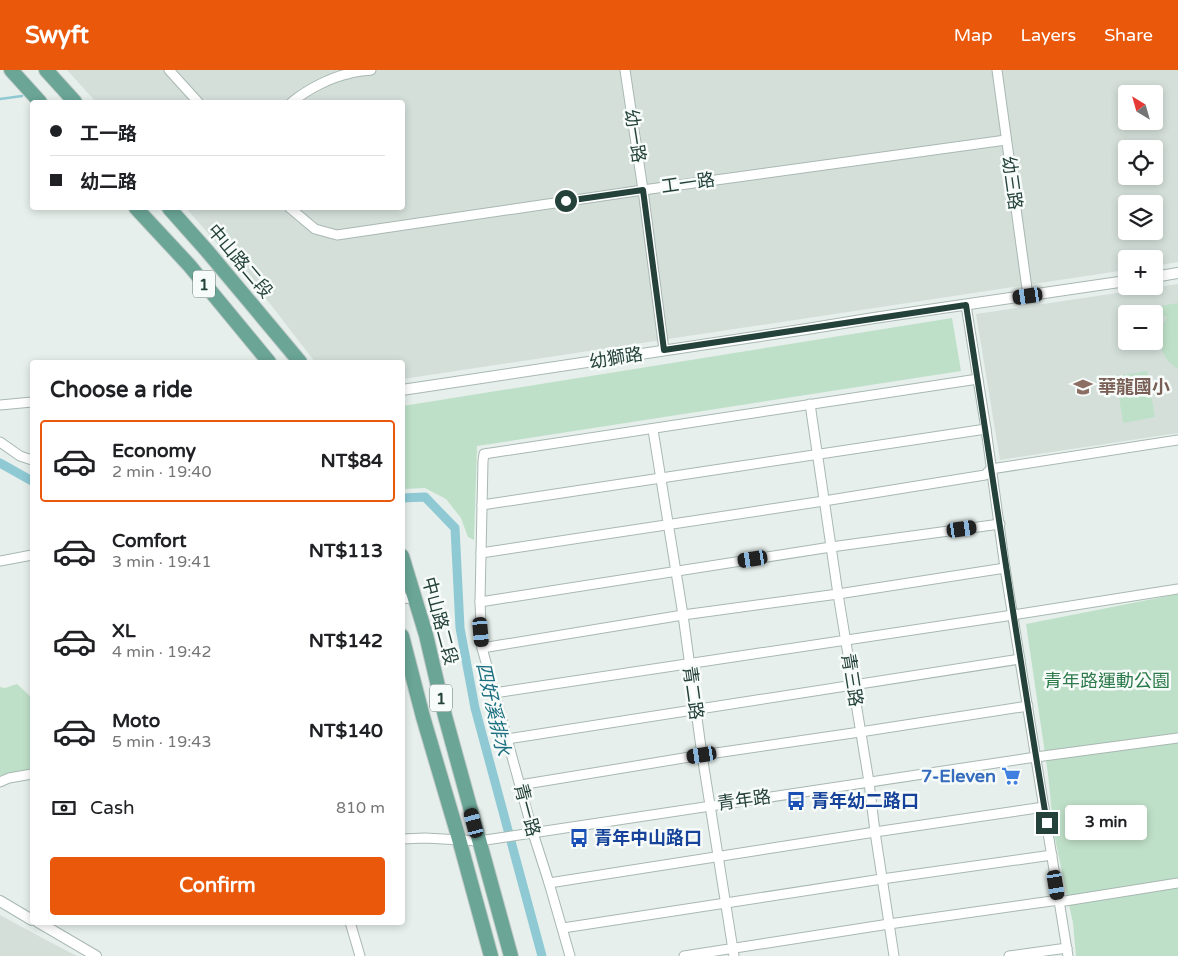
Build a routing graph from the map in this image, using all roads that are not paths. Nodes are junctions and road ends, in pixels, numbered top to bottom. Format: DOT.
graph roads {
  1 [pos="10,70"];
  2 [pos="46,70"];
  3 [pos="169,70"];
  4 [pos="371,70"];
  5 [pos="625,70"];
  6 [pos="997,70"];
  7 [pos="38,100"];
  8 [pos="73,100"];
  9 [pos="196,100"];
  10 [pos="294,100"];
  11 [pos="1006,140"];
  12 [pos="643,190"];
  13 [pos="138,210"];
  14 [pos="171,210"];
  15 [pos="292,210"];
  16 [pos="1178,273"];
  17 [pos="1163,276"];
  18 [pos="1118,282"];
  19 [pos="1028,296"];
  20 [pos="966,305"];
  21 [pos="664,350"];
  22 [pos="267,360"];
  23 [pos="298,360"];
  24 [pos="978,379"];
  25 [pos="405,390"];
  26 [pos="30,402"];
  27 [pos="810,404"];
  28 [pos="0,405"];
  29 [pos="986,429"];
  30 [pos="653,430"];
  31 [pos="1178,440"];
  32 [pos="0,442"];
  33 [pos="817,455"];
  34 [pos="30,459"];
  35 [pos="991,469"];
  36 [pos="660,477"];
  37 [pos="824,501"];
  38 [pos="482,505"];
  39 [pos="668,524"];
  40 [pos="1000,524"];
  41 [pos="831,547"];
  42 [pos="481,553"];
  43 [pos="30,555"];
  44 [pos="0,561"];
  45 [pos="1006,568"];
  46 [pos="675,571"];
  47 [pos="405,574"];
  48 [pos="1178,589"];
  49 [pos="838,594"];
  50 [pos="409,598"];
  51 [pos="480,602"];
  52 [pos="1013,615"];
  53 [pos="683,616"];
  54 [pos="845,639"];
  55 [pos="405,648"];
  56 [pos="482,648"];
  57 [pos="1020,659"];
  58 [pos="689,663"];
  59 [pos="853,685"];
  60 [pos="494,693"];
  61 [pos="1028,706"];
  62 [pos="696,709"];
  63 [pos="860,732"];
  64 [pos="1178,738"];
  65 [pos="507,739"];
  66 [pos="702,755"];
  67 [pos="1036,757"];
  68 [pos="30,774"];
  69 [pos="0,782"];
  70 [pos="868,782"];
  71 [pos="520,785"];
  72 [pos="711,805"];
  73 [pos="1044,807"];
  74 [pos="875,832"];
  75 [pos="533,833"];
  76 [pos="405,839"];
  77 [pos="459,839"];
  78 [pos="479,841"];
  79 [pos="1052,855"];
  80 [pos="718,856"];
  81 [pos="882,879"];
  82 [pos="549,883"];
  83 [pos="1178,883"];
  84 [pos="1059,900"];
  85 [pos="0,901"];
  86 [pos="726,903"];
  87 [pos="30,919"];
  88 [pos="889,924"];
  89 [pos="43,925"];
  90 [pos="351,925"];
  91 [pos="563,928"];
  92 [pos="734,952"];
  93 [pos="1067,952"];
  94 [pos="96,956"];
  95 [pos="360,956"];
  96 [pos="491,956"];
  97 [pos="511,956"];
  98 [pos="570,956"];
  99 [pos="684,956"];
  100 [pos="894,956"];
  101 [pos="1009,956"];
  1 -- 7 [label="main road"];
  2 -- 8 [label="main road"];
  3 -- 9 [label="street"];
  4 -- 10 [label="street"];
  5 -- 12 [label="street, 幼一路"];
  6 -- 11 [label="street, 幼三路"];
  11 -- 12 [label="street, 工一路"];
  11 -- 19 [label="street, 幼三路"];
  12 -- 15 [label="street, 工一路"];
  12 -- 21 [label="street, 幼一路"];
  13 -- 22 [label="main road, 1"];
  14 -- 23 [label="main road, 中山路二段 / 1"];
  16 -- 17 [label="street"];
  18 -- 19 [label="street, 幼獅路"];
  19 -- 20 [label="street, 幼獅路"];
  20 -- 21 [label="street, 幼獅路"];
  20 -- 24 [label="street"];
  21 -- 25 [label="street, 幼獅路"];
  24 -- 27 [label="street"];
  24 -- 29 [label="street"];
  26 -- 28 [label="street"];
  27 -- 30 [label="street"];
  27 -- 33 [label="street, 青三路"];
  29 -- 33 [label="street"];
  29 -- 35 [label="street"];
  30 -- 36 [label="street, 青二路"];
  30 -- 38 [label="street, 青一路"];
  31 -- 35 [label="street"];
  32 -- 34 [label="street"];
  33 -- 36 [label="street"];
  33 -- 37 [label="street, 青三路"];
  35 -- 37 [label="street"];
  35 -- 40 [label="street"];
  36 -- 38 [label="street"];
  36 -- 39 [label="street, 青二路"];
  37 -- 39 [label="street"];
  37 -- 41 [label="street, 青三路"];
  38 -- 42 [label="street, 青一路"];
  39 -- 42 [label="street"];
  39 -- 46 [label="street, 青二路"];
  40 -- 41 [label="street"];
  40 -- 45 [label="street"];
  41 -- 46 [label="street"];
  41 -- 49 [label="street, 青三路"];
  42 -- 51 [label="street, 青一路"];
  43 -- 44 [label="street"];
  45 -- 49 [label="street"];
  45 -- 52 [label="street"];
  46 -- 51 [label="street"];
  46 -- 53 [label="street, 青二路"];
  47 -- 50 [label="main road, 中山路二段 / 1"];
  48 -- 52 [label="street"];
  49 -- 53 [label="street"];
  49 -- 54 [label="street, 青三路"];
  50 -- 78 [label="main road, 中山路二段 / 1"];
  51 -- 56 [label="street, 青一路"];
  52 -- 54 [label="street"];
  52 -- 57 [label="street"];
  53 -- 56 [label="street"];
  53 -- 58 [label="street, 青二路"];
  54 -- 58 [label="street"];
  54 -- 59 [label="street, 青三路"];
  55 -- 77 [label="main road, 1"];
  56 -- 60 [label="street, 青一路"];
  57 -- 59 [label="street"];
  57 -- 61 [label="street"];
  58 -- 60 [label="street"];
  58 -- 62 [label="street, 青二路"];
  59 -- 62 [label="street"];
  59 -- 63 [label="street, 青三路"];
  60 -- 65 [label="street, 青一路"];
  61 -- 63 [label="street"];
  61 -- 67 [label="street"];
  62 -- 65 [label="street"];
  62 -- 66 [label="street, 青二路"];
  63 -- 66 [label="street"];
  63 -- 70 [label="street, 青三路"];
  64 -- 67 [label="street, 青年路"];
  65 -- 71 [label="street, 青一路"];
  66 -- 71 [label="street"];
  66 -- 72 [label="street, 青二路"];
  67 -- 70 [label="street, 青年路"];
  67 -- 73 [label="street"];
  68 -- 69 [label="street"];
  70 -- 72 [label="street, 青年路"];
  70 -- 74 [label="street, 青三路"];
  71 -- 75 [label="street, 青一路"];
  72 -- 75 [label="street, 青年路"];
  72 -- 80 [label="street, 青二路"];
  73 -- 74 [label="street"];
  73 -- 79 [label="street"];
  74 -- 80 [label="street"];
  74 -- 81 [label="street, 青三路"];
  75 -- 78 [label="street, 青年路"];
  75 -- 82 [label="street, 青一路"];
  76 -- 77 [label="street, 青年路"];
  77 -- 78 [label="street, 青年路"];
  77 -- 96 [label="main road, 1"];
  78 -- 97 [label="main road, 中山路二段 / 1"];
  79 -- 81 [label="street"];
  79 -- 84 [label="street"];
  80 -- 82 [label="street"];
  80 -- 86 [label="street, 青二路"];
  81 -- 86 [label="street"];
  81 -- 88 [label="street, 青三路"];
  82 -- 91 [label="street, 青一路"];
  83 -- 84 [label="street"];
  84 -- 88 [label="street"];
  84 -- 93 [label="street"];
  85 -- 87 [label="street"];
  86 -- 91 [label="street"];
  86 -- 92 [label="street, 青二路"];
  88 -- 92 [label="street"];
  88 -- 100 [label="street, 青三路"];
  89 -- 94 [label="street"];
  90 -- 95 [label="street"];
  91 -- 98 [label="street, 青一路"];
  92 -- 99 [label="street"];
  93 -- 101 [label="street"];
}
